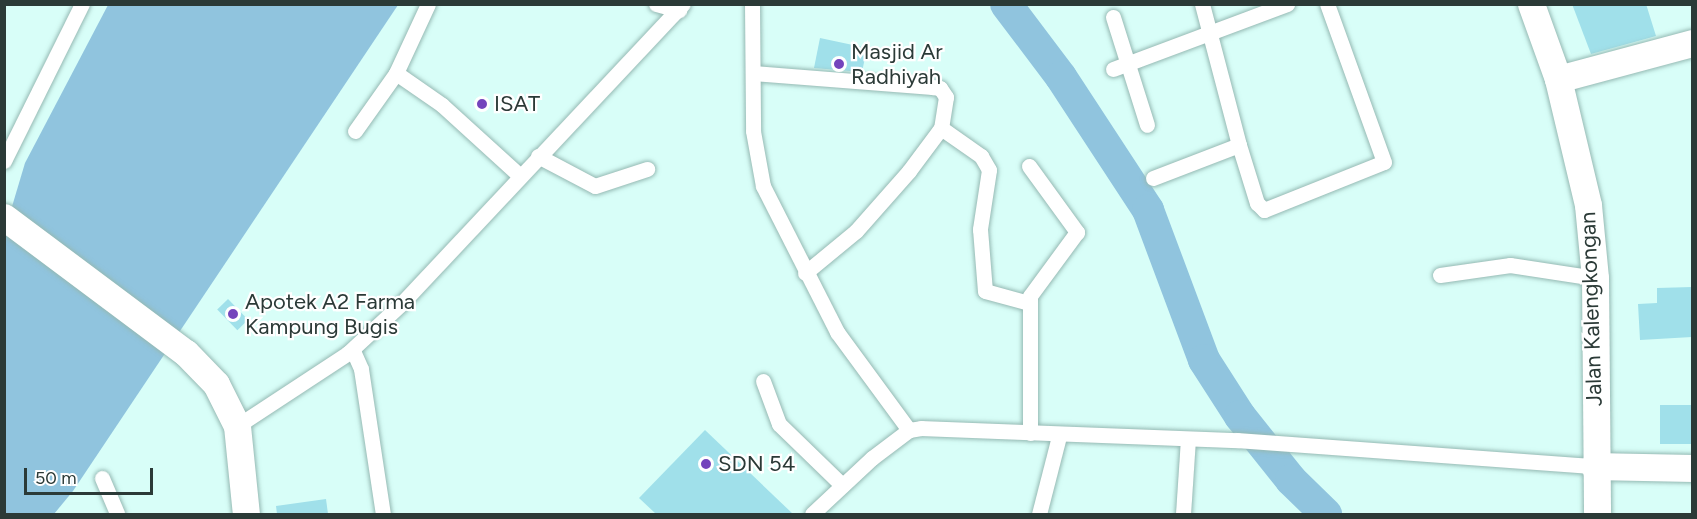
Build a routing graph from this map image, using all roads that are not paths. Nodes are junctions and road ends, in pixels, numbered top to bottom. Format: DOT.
graph roads {
  1 [pos="82,4"];
  2 [pos="428,4"];
  3 [pos="656,4"];
  4 [pos="752,4"];
  5 [pos="1202,4"];
  6 [pos="1287,4"];
  7 [pos="1327,4"];
  8 [pos="1531,4"];
  9 [pos="681,8"];
  10 [pos="1113,17"];
  11 [pos="1209,36"];
  12 [pos="1692,43"];
  13 [pos="1120,67"];
  14 [pos="396,73"];
  15 [pos="753,73"];
  16 [pos="1558,79"];
  17 [pos="1147,125"];
  18 [pos="941,128"];
  19 [pos="355,131"];
  20 [pos="1239,145"];
  21 [pos="538,156"];
  22 [pos="4,161"];
  23 [pos="1029,166"];
  24 [pos="647,169"];
  25 [pos="520,176"];
  26 [pos="1153,178"];
  27 [pos="4,217"];
  28 [pos="805,273"];
  29 [pos="1440,275"];
  30 [pos="1595,278"];
  31 [pos="1029,303"];
  32 [pos="348,353"];
  33 [pos="764,381"];
  34 [pos="237,426"];
  35 [pos="909,430"];
  36 [pos="1030,433"];
  37 [pos="1059,436"];
  38 [pos="1188,440"];
  39 [pos="1594,466"];
  40 [pos="1692,468"];
  41 [pos="102,478"];
  42 [pos="842,484"];
  43 [pos="117,514"];
  44 [pos="246,514"];
  45 [pos="383,514"];
  46 [pos="812,514"];
  47 [pos="1039,514"];
  48 [pos="1183,514"];
  49 [pos="1597,514"];
  1 -- 22 [label="street"];
  2 -- 14 [label="street"];
  3 -- 9 [label="street"];
  4 -- 15 [label="street"];
  5 -- 11 [label="street"];
  6 -- 11 [label="street"];
  7 -- 20 [label="street"];
  8 -- 16 [label="highway, Jalan Kalengkongan"];
  9 -- 21 [label="street"];
  10 -- 13 [label="street"];
  11 -- 13 [label="street"];
  11 -- 20 [label="street"];
  12 -- 16 [label="highway"];
  13 -- 17 [label="street"];
  14 -- 19 [label="street"];
  14 -- 25 [label="street"];
  15 -- 18 [label="street"];
  15 -- 28 [label="street"];
  16 -- 30 [label="highway, Jalan Kalengkongan"];
  18 -- 28 [label="street"];
  18 -- 31 [label="street"];
  20 -- 26 [label="street"];
  21 -- 24 [label="street"];
  21 -- 25 [label="street"];
  23 -- 31 [label="street"];
  25 -- 32 [label="street"];
  27 -- 34 [label="highway"];
  28 -- 35 [label="street"];
  29 -- 30 [label="street"];
  30 -- 39 [label="highway, Jalan Kalengkongan"];
  31 -- 36 [label="street"];
  32 -- 34 [label="street"];
  32 -- 45 [label="street"];
  33 -- 42 [label="street"];
  34 -- 44 [label="highway"];
  35 -- 36 [label="street"];
  35 -- 42 [label="street"];
  36 -- 37 [label="street"];
  37 -- 38 [label="street"];
  37 -- 47 [label="street"];
  38 -- 39 [label="street"];
  38 -- 48 [label="street"];
  39 -- 40 [label="highway"];
  39 -- 49 [label="highway, Jalan Kalengkongan"];
  41 -- 43 [label="street"];
  42 -- 46 [label="street"];
}
